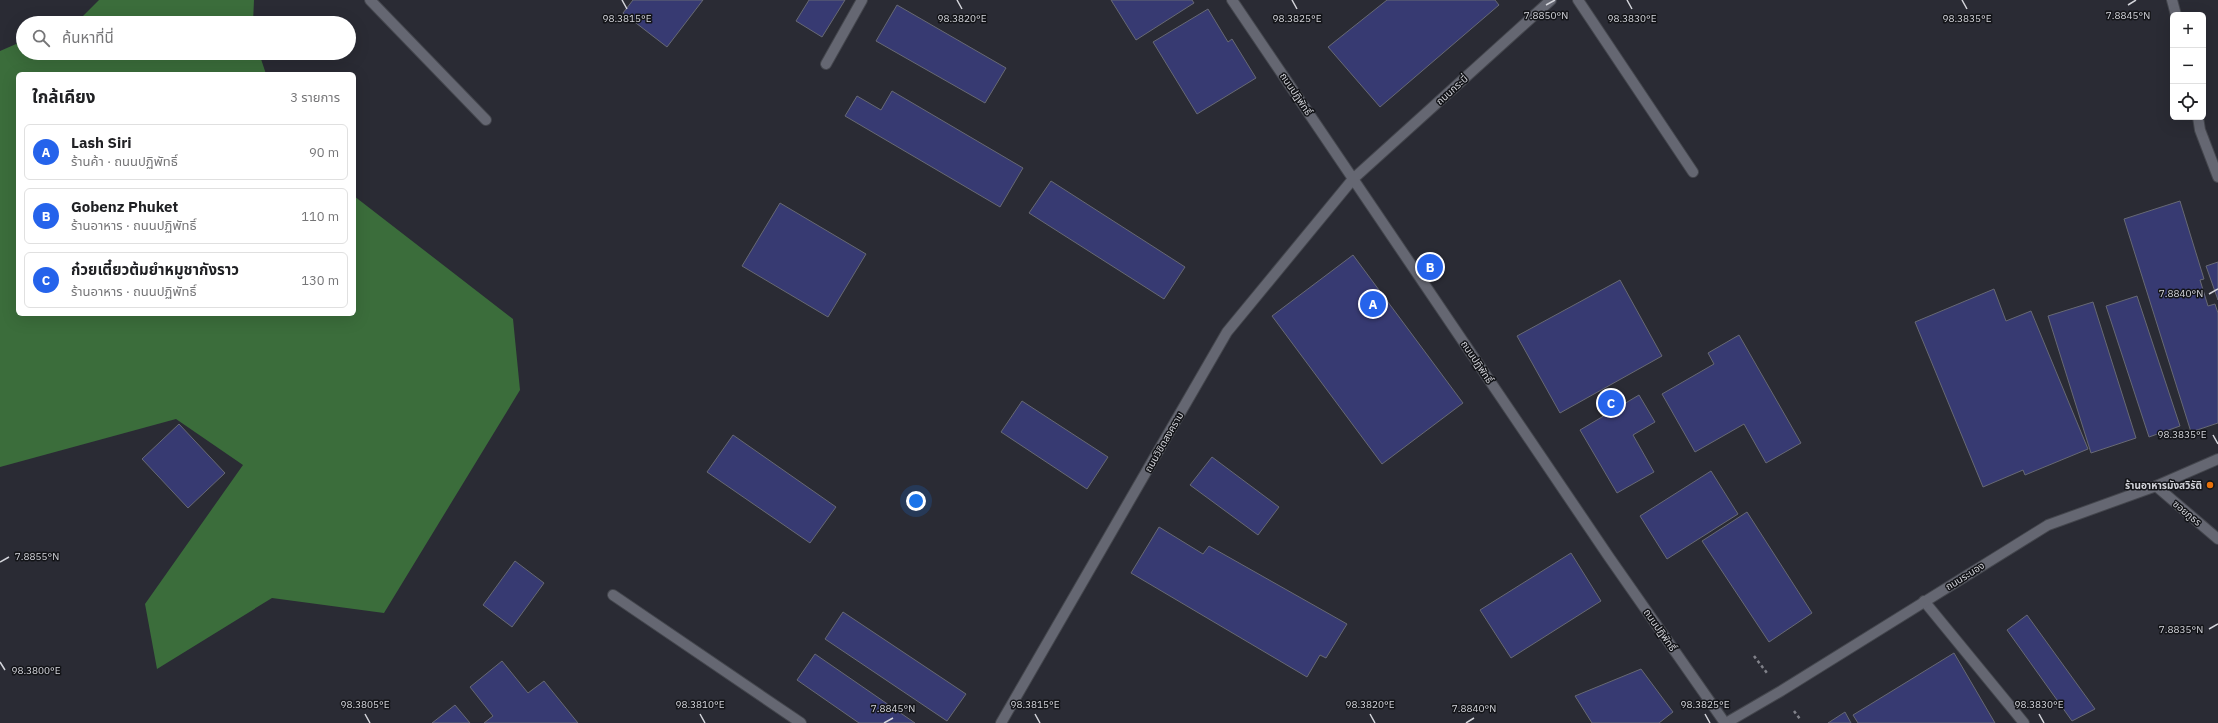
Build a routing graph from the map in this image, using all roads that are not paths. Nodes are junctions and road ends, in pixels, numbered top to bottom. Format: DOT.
graph roads {
  1 [pos="370,0"];
  2 [pos="862,0"];
  3 [pos="1232,0"];
  4 [pos="1551,0"];
  5 [pos="1578,0"];
  6 [pos="2172,0"];
  7 [pos="2175,12"];
  8 [pos="826,64"];
  9 [pos="486,120"];
  10 [pos="2198,120"];
  11 [pos="1692,172"];
  12 [pos="2218,177"];
  13 [pos="1354,179"];
  14 [pos="2218,459"];
  15 [pos="2156,486"];
  16 [pos="2218,539"];
  17 [pos="613,595"];
  18 [pos="1924,601"];
  19 [pos="801,723"];
  20 [pos="1001,723"];
  21 [pos="1726,723"];
  22 [pos="2024,723"];
  1 -- 9 [label="street"];
  2 -- 8 [label="street"];
  3 -- 13 [label="street, ถนนปฏิพัทธิ์"];
  4 -- 13 [label="street, ถนนกระบี่"];
  5 -- 11 [label="street"];
  6 -- 7 [label="street"];
  10 -- 12 [label="street"];
  13 -- 20 [label="street, ถนนวิชิตสงคราม"];
  13 -- 21 [label="street, ถนนปฏิพัทธิ์"];
  14 -- 15 [label="street, ถนนระนอง"];
  15 -- 16 [label="street, ซอยภูธร"];
  15 -- 18 [label="street, ถนนระนอง"];
  17 -- 19 [label="street"];
  18 -- 21 [label="street, ถนนระนอง"];
  18 -- 22 [label="street"];
}
